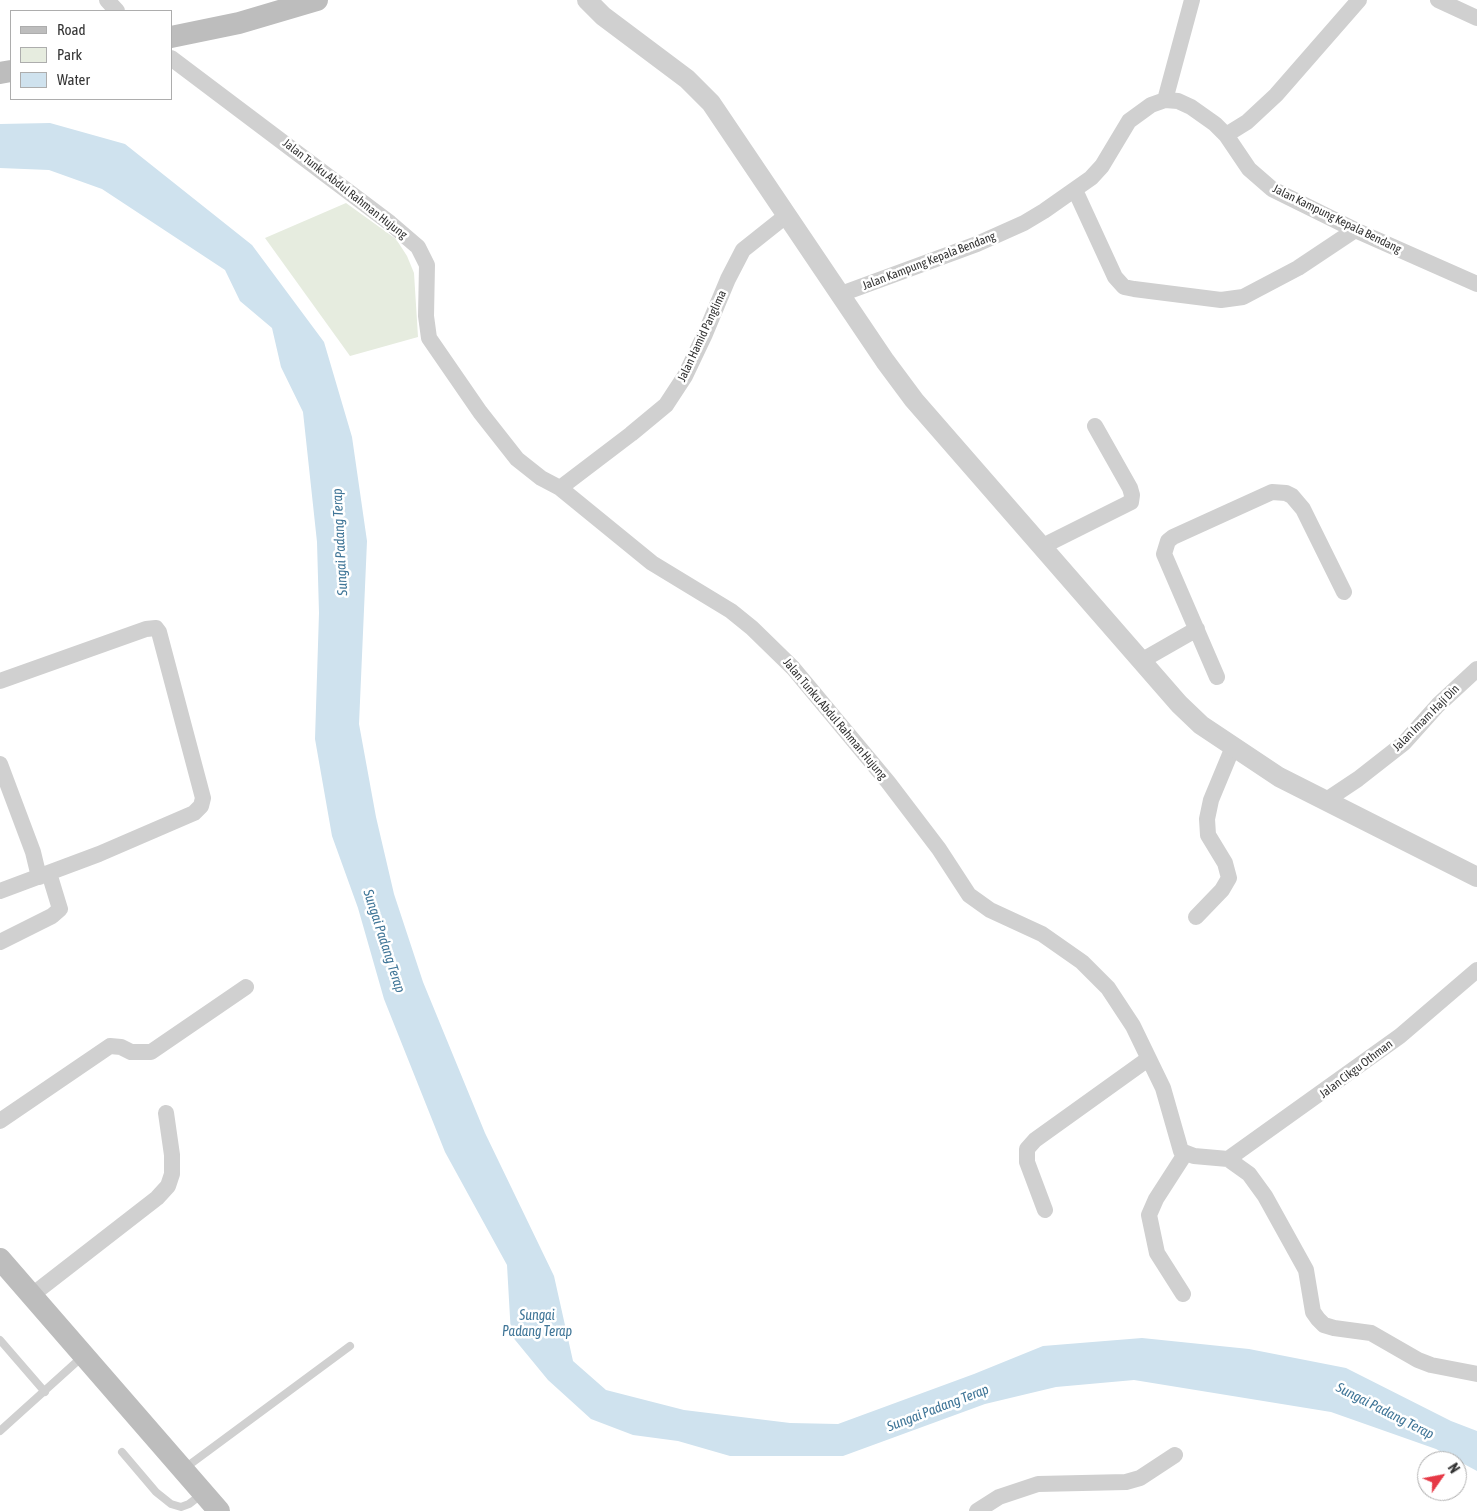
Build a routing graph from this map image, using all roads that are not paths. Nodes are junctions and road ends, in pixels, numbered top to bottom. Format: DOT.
graph roads {
  1 [pos="107,0"];
  2 [pos="317,0"];
  3 [pos="587,0"];
  4 [pos="1192,0"];
  5 [pos="1359,0"];
  6 [pos="1438,0"];
  7 [pos="116,10"];
  8 [pos="1477,18"];
  9 [pos="172,37"];
  10 [pos="172,59"];
  11 [pos="1165,100"];
  12 [pos="1226,135"];
  13 [pos="1075,190"];
  14 [pos="787,215"];
  15 [pos="1355,230"];
  16 [pos="1477,284"];
  17 [pos="841,294"];
  18 [pos="1095,426"];
  19 [pos="560,488"];
  20 [pos="1042,547"];
  21 [pos="1344,592"];
  22 [pos="1197,629"];
  23 [pos="1140,661"];
  24 [pos="1477,669"];
  25 [pos="1217,677"];
  26 [pos="0,680"];
  27 [pos="1234,747"];
  28 [pos="0,764"];
  29 [pos="1325,801"];
  30 [pos="44,875"];
  31 [pos="1477,877"];
  32 [pos="0,891"];
  33 [pos="1196,917"];
  34 [pos="0,942"];
  35 [pos="1477,970"];
  36 [pos="246,988"];
  37 [pos="1148,1059"];
  38 [pos="166,1113"];
  39 [pos="0,1122"];
  40 [pos="1185,1154"];
  41 [pos="1228,1159"];
  42 [pos="1046,1210"];
  43 [pos="0,1259"];
  44 [pos="1183,1294"];
  45 [pos="32,1295"];
  46 [pos="0,1340"];
  47 [pos="350,1346"];
  48 [pos="84,1355"];
  49 [pos="1477,1374"];
  50 [pos="45,1392"];
  51 [pos="0,1431"];
  52 [pos="122,1452"];
  53 [pos="1175,1455"];
  54 [pos="183,1469"];
  55 [pos="204,1493"];
  56 [pos="219,1511"];
  57 [pos="977,1511"];
  1 -- 7 [label="street"];
  2 -- 9 [label="main road"];
  3 -- 14 [label="street"];
  4 -- 11 [label="street"];
  5 -- 12 [label="street"];
  6 -- 8 [label="street"];
  10 -- 19 [label="street, Jalan Tunku Abdul Rahman Hujung"];
  11 -- 12 [label="street, Jalan Kampung Kepala Bendang"];
  11 -- 13 [label="street, Jalan Kampung Kepala Bendang"];
  12 -- 15 [label="street, Jalan Kampung Kepala Bendang"];
  13 -- 15 [label="street"];
  13 -- 17 [label="street, Jalan Kampung Kepala Bendang"];
  14 -- 17 [label="street"];
  14 -- 19 [label="street, Jalan Hamid Panglima"];
  15 -- 16 [label="street, Jalan Kampung Kepala Bendang"];
  17 -- 20 [label="street"];
  18 -- 20 [label="street"];
  19 -- 37 [label="street, Jalan Tunku Abdul Rahman Hujung"];
  20 -- 23 [label="street"];
  21 -- 22 [label="street"];
  22 -- 23 [label="street"];
  22 -- 25 [label="street"];
  23 -- 27 [label="street"];
  24 -- 29 [label="street, Jalan Imam Haji Din"];
  26 -- 30 [label="street"];
  27 -- 29 [label="street"];
  27 -- 33 [label="street"];
  28 -- 30 [label="street"];
  29 -- 31 [label="street"];
  30 -- 32 [label="street"];
  30 -- 34 [label="street"];
  35 -- 41 [label="street, Jalan Cikgu Othman"];
  36 -- 39 [label="street"];
  37 -- 40 [label="street, Jalan Tunku Abdul Rahman Hujung"];
  37 -- 42 [label="street"];
  38 -- 45 [label="street"];
  40 -- 41 [label="street"];
  40 -- 44 [label="street"];
  41 -- 49 [label="street"];
  43 -- 45 [label="main road"];
  45 -- 48 [label="main road"];
  46 -- 50 [label="lane"];
  47 -- 54 [label="lane"];
  48 -- 50 [label="lane"];
  48 -- 54 [label="main road"];
  50 -- 51 [label="lane"];
  52 -- 55 [label="lane"];
  53 -- 57 [label="street"];
  54 -- 55 [label="main road"];
  55 -- 56 [label="main road"];
}
